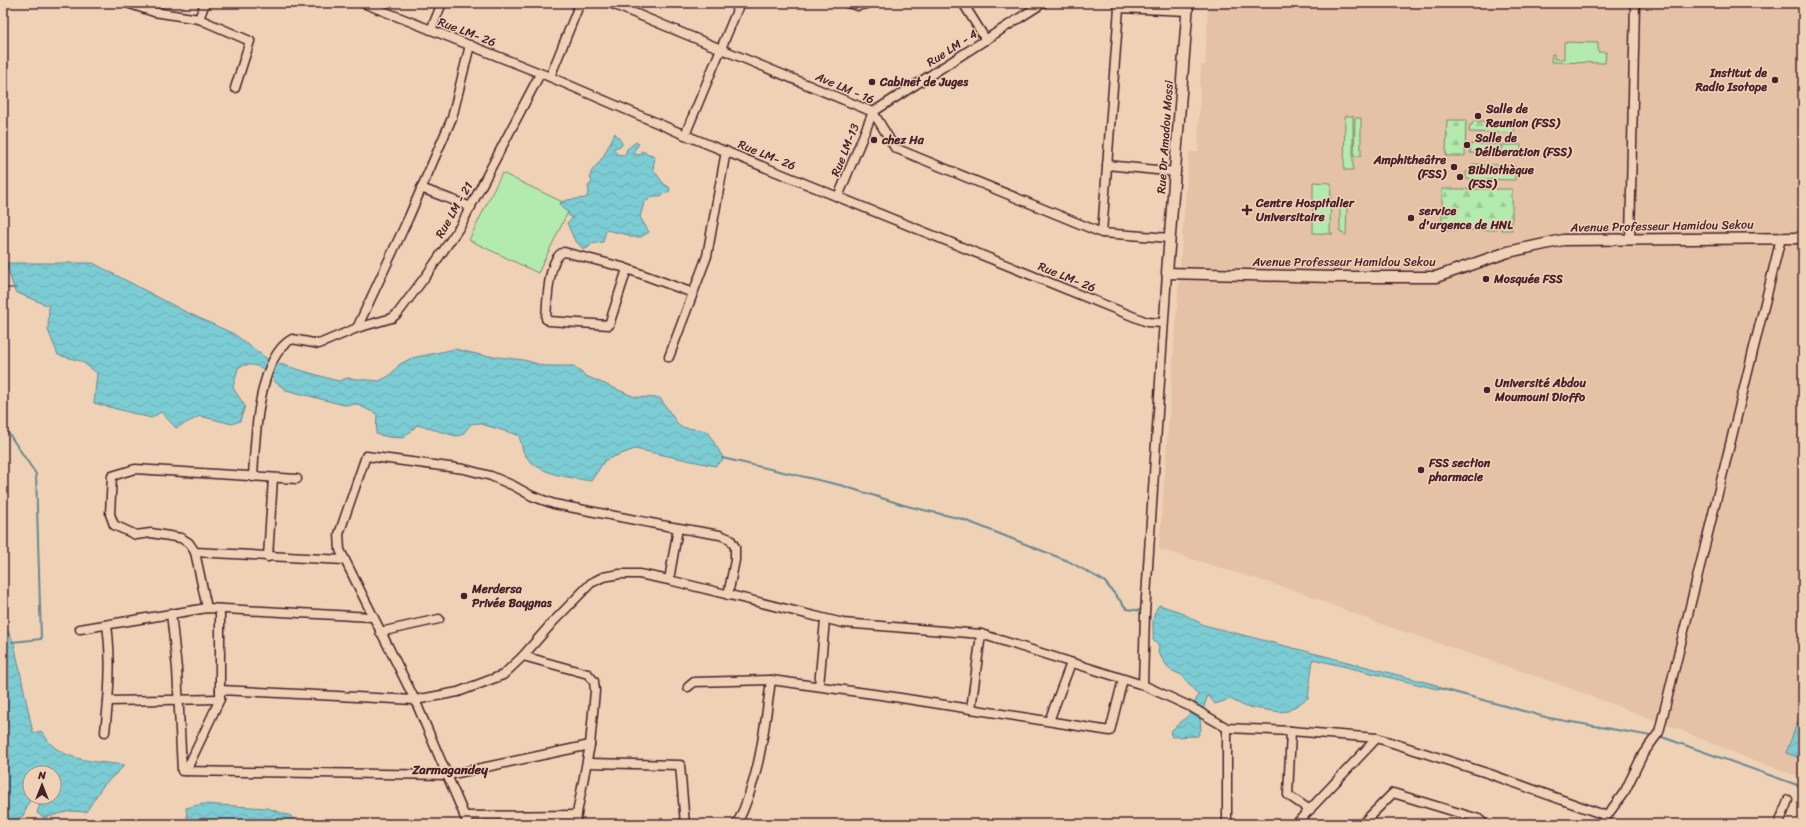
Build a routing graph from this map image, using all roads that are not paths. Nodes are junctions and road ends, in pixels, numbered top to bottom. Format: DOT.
graph roads {
  1 [pos="127,3"];
  2 [pos="205,3"];
  3 [pos="363,3"];
  4 [pos="442,3"];
  5 [pos="580,3"];
  6 [pos="610,3"];
  7 [pos="740,3"];
  8 [pos="847,3"];
  9 [pos="870,3"];
  10 [pos="963,3"];
  11 [pos="1043,3"];
  12 [pos="1635,3"];
  13 [pos="1117,5"];
  14 [pos="1188,7"];
  15 [pos="198,19"];
  16 [pos="431,30"];
  17 [pos="986,40"];
  18 [pos="470,45"];
  19 [pos="721,49"];
  20 [pos="540,74"];
  21 [pos="550,77"];
  22 [pos="235,88"];
  23 [pos="873,112"];
  24 [pos="685,135"];
  25 [pos="726,151"];
  26 [pos="1107,165"];
  27 [pos="1176,172"];
  28 [pos="421,188"];
  29 [pos="838,197"];
  30 [pos="471,207"];
  31 [pos="1102,232"];
  32 [pos="1170,238"];
  33 [pos="1781,238"];
  34 [pos="1803,238"];
  35 [pos="1630,239"];
  36 [pos="627,269"];
  37 [pos="1167,274"];
  38 [pos="693,293"];
  39 [pos="1163,324"];
  40 [pos="357,328"];
  41 [pos="669,357"];
  42 [pos="253,477"];
  43 [pos="273,478"];
  44 [pos="297,479"];
  45 [pos="678,528"];
  46 [pos="195,552"];
  47 [pos="268,557"];
  48 [pos="344,560"];
  49 [pos="669,580"];
  50 [pos="728,595"];
  51 [pos="207,608"];
  52 [pos="220,609"];
  53 [pos="171,613"];
  54 [pos="372,617"];
  55 [pos="439,619"];
  56 [pos="825,620"];
  57 [pos="107,625"];
  58 [pos="80,629"];
  59 [pos="380,632"];
  60 [pos="981,634"];
  61 [pos="524,656"];
  62 [pos="1071,663"];
  63 [pos="1123,679"];
  64 [pos="771,680"];
  65 [pos="1143,685"];
  66 [pos="819,686"];
  67 [pos="688,687"];
  68 [pos="220,690"];
  69 [pos="220,699"];
  70 [pos="177,700"];
  71 [pos="415,700"];
  72 [pos="108,701"];
  73 [pos="971,709"];
  74 [pos="1049,721"];
  75 [pos="1227,728"];
  76 [pos="1291,731"];
  77 [pos="105,732"];
  78 [pos="1377,738"];
  79 [pos="590,745"];
  80 [pos="587,762"];
  81 [pos="186,771"];
  82 [pos="448,775"];
  83 [pos="1788,800"];
  84 [pos="1310,810"];
  85 [pos="577,815"];
  86 [pos="464,816"];
  87 [pos="1607,816"];
  88 [pos="1479,822"];
  89 [pos="468,824"];
  90 [pos="575,824"];
  91 [pos="685,824"];
  92 [pos="738,824"];
  93 [pos="1227,824"];
  94 [pos="1296,824"];
  95 [pos="1362,824"];
  96 [pos="1601,824"];
  97 [pos="1779,824"];
  1 -- 15 [label="street"];
  2 -- 15 [label="street"];
  3 -- 16 [label="street, Rue LM- 26"];
  4 -- 16 [label="street"];
  5 -- 21 [label="street"];
  6 -- 19 [label="street, Ave LM - 16"];
  7 -- 19 [label="street"];
  8 -- 9 [label="street"];
  10 -- 17 [label="street"];
  11 -- 17 [label="street, Rue LM - 4"];
  12 -- 35 [label="street"];
  13 -- 14 [label="street"];
  13 -- 26 [label="street"];
  14 -- 27 [label="street, Rue Dr Amadou Mossi"];
  15 -- 22 [label="street"];
  16 -- 18 [label="street, Rue LM- 26"];
  17 -- 23 [label="street, Rue LM - 4"];
  18 -- 20 [label="street, Rue LM- 26"];
  18 -- 28 [label="street"];
  19 -- 23 [label="street, Ave LM - 16"];
  19 -- 24 [label="street"];
  20 -- 21 [label="street, Rue LM- 26"];
  20 -- 30 [label="street, Rue LM - 21"];
  21 -- 24 [label="street, Rue LM- 26"];
  23 -- 29 [label="street, Rue LM-13"];
  23 -- 31 [label="street, Ave LM - 16"];
  24 -- 25 [label="street, Rue LM- 26"];
  25 -- 29 [label="street, Rue LM- 26"];
  25 -- 38 [label="street"];
  26 -- 27 [label="street"];
  26 -- 31 [label="street"];
  27 -- 32 [label="street, Rue Dr Amadou Mossi"];
  28 -- 30 [label="street"];
  28 -- 40 [label="street"];
  29 -- 39 [label="street, Rue LM- 26"];
  30 -- 40 [label="street, Rue LM - 21"];
  31 -- 32 [label="street, Ave LM - 16"];
  32 -- 37 [label="street, Rue Dr Amadou Mossi"];
  33 -- 34 [label="street, Avenue Professeur Hamidou Sekou"];
  33 -- 35 [label="street, Avenue Professeur Hamidou Sekou"];
  33 -- 87 [label="street"];
  35 -- 37 [label="street, Avenue Professeur Hamidou Sekou"];
  36 -- 36 [label="street"];
  36 -- 38 [label="street"];
  37 -- 39 [label="street"];
  38 -- 41 [label="street"];
  39 -- 65 [label="street"];
  40 -- 42 [label="street, Rue LM - 21"];
  42 -- 43 [label="street"];
  42 -- 46 [label="street"];
  43 -- 44 [label="street"];
  43 -- 47 [label="street"];
  45 -- 48 [label="street"];
  45 -- 49 [label="street"];
  45 -- 50 [label="street"];
  46 -- 47 [label="street"];
  46 -- 51 [label="street"];
  47 -- 48 [label="street"];
  48 -- 54 [label="street"];
  49 -- 50 [label="street"];
  49 -- 61 [label="street"];
  50 -- 56 [label="street"];
  51 -- 52 [label="street"];
  51 -- 53 [label="street"];
  52 -- 54 [label="street"];
  52 -- 68 [label="street"];
  53 -- 57 [label="street"];
  53 -- 70 [label="street"];
  54 -- 59 [label="street"];
  55 -- 59 [label="street"];
  56 -- 60 [label="street"];
  56 -- 66 [label="street"];
  57 -- 58 [label="street"];
  57 -- 72 [label="street"];
  59 -- 71 [label="street"];
  60 -- 62 [label="street"];
  60 -- 73 [label="street"];
  61 -- 71 [label="street"];
  61 -- 79 [label="street"];
  62 -- 63 [label="street"];
  62 -- 74 [label="street"];
  63 -- 65 [label="street"];
  63 -- 74 [label="street"];
  64 -- 66 [label="street"];
  64 -- 67 [label="street"];
  64 -- 92 [label="street"];
  65 -- 75 [label="street"];
  66 -- 73 [label="street"];
  68 -- 69 [label="street"];
  68 -- 71 [label="street"];
  69 -- 70 [label="street"];
  69 -- 81 [label="street"];
  70 -- 72 [label="street"];
  70 -- 81 [label="street"];
  71 -- 82 [label="street"];
  72 -- 77 [label="street"];
  73 -- 74 [label="street"];
  75 -- 76 [label="street"];
  75 -- 93 [label="street"];
  76 -- 78 [label="street"];
  76 -- 84 [label="street"];
  78 -- 84 [label="street"];
  78 -- 87 [label="street"];
  79 -- 80 [label="street"];
  79 -- 82 [label="street"];
  80 -- 85 [label="street"];
  80 -- 91 [label="street"];
  81 -- 82 [label="street"];
  82 -- 86 [label="street"];
  83 -- 97 [label="street"];
  84 -- 94 [label="street"];
  85 -- 86 [label="street"];
  85 -- 90 [label="street"];
  86 -- 89 [label="street"];
  87 -- 96 [label="street"];
  88 -- 95 [label="street"];
}
